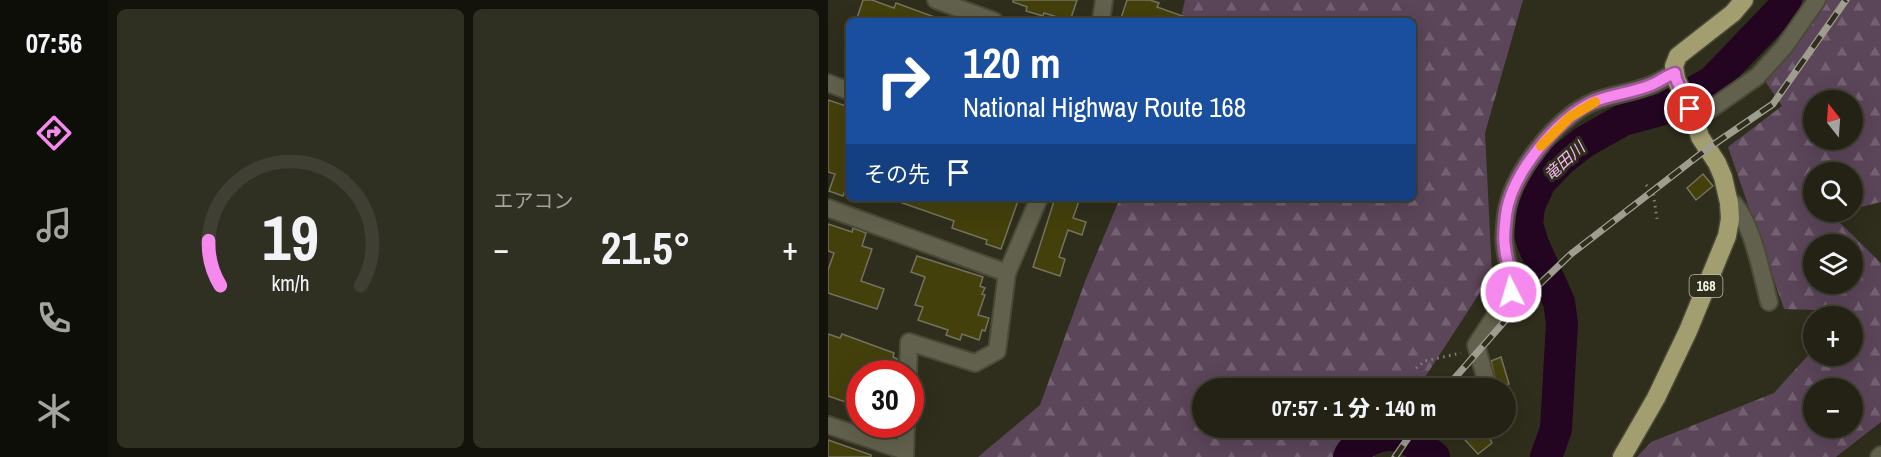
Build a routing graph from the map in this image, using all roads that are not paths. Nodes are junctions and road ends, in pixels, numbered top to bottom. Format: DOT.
graph roads {
  1 [pos="936,0"];
  2 [pos="1104,0"];
  3 [pos="1744,0"];
  4 [pos="1817,0"];
  5 [pos="986,18"];
  6 [pos="1101,18"];
  7 [pos="1676,76"];
  8 [pos="828,83"];
  9 [pos="846,90"];
  10 [pos="1693,114"];
  11 [pos="1038,201"];
  12 [pos="1729,203"];
  13 [pos="828,208"];
  14 [pos="1007,273"];
  15 [pos="1769,302"];
  16 [pos="908,360"];
  17 [pos="1485,378"];
  18 [pos="828,425"];
  19 [pos="906,438"];
  20 [pos="905,454"];
  21 [pos="1622,457"];
  1 -- 5 [label="street"];
  2 -- 6 [label="street"];
  3 -- 7 [label="highway"];
  4 -- 10 [label="street"];
  7 -- 10 [label="highway, 168"];
  7 -- 17 [label="street"];
  8 -- 9 [label="street"];
  10 -- 12 [label="highway, 168"];
  11 -- 14 [label="street"];
  12 -- 15 [label="street"];
  12 -- 21 [label="highway, 168"];
  13 -- 14 [label="street"];
  14 -- 16 [label="street"];
  18 -- 20 [label="street"];
  19 -- 20 [label="street"];
}
